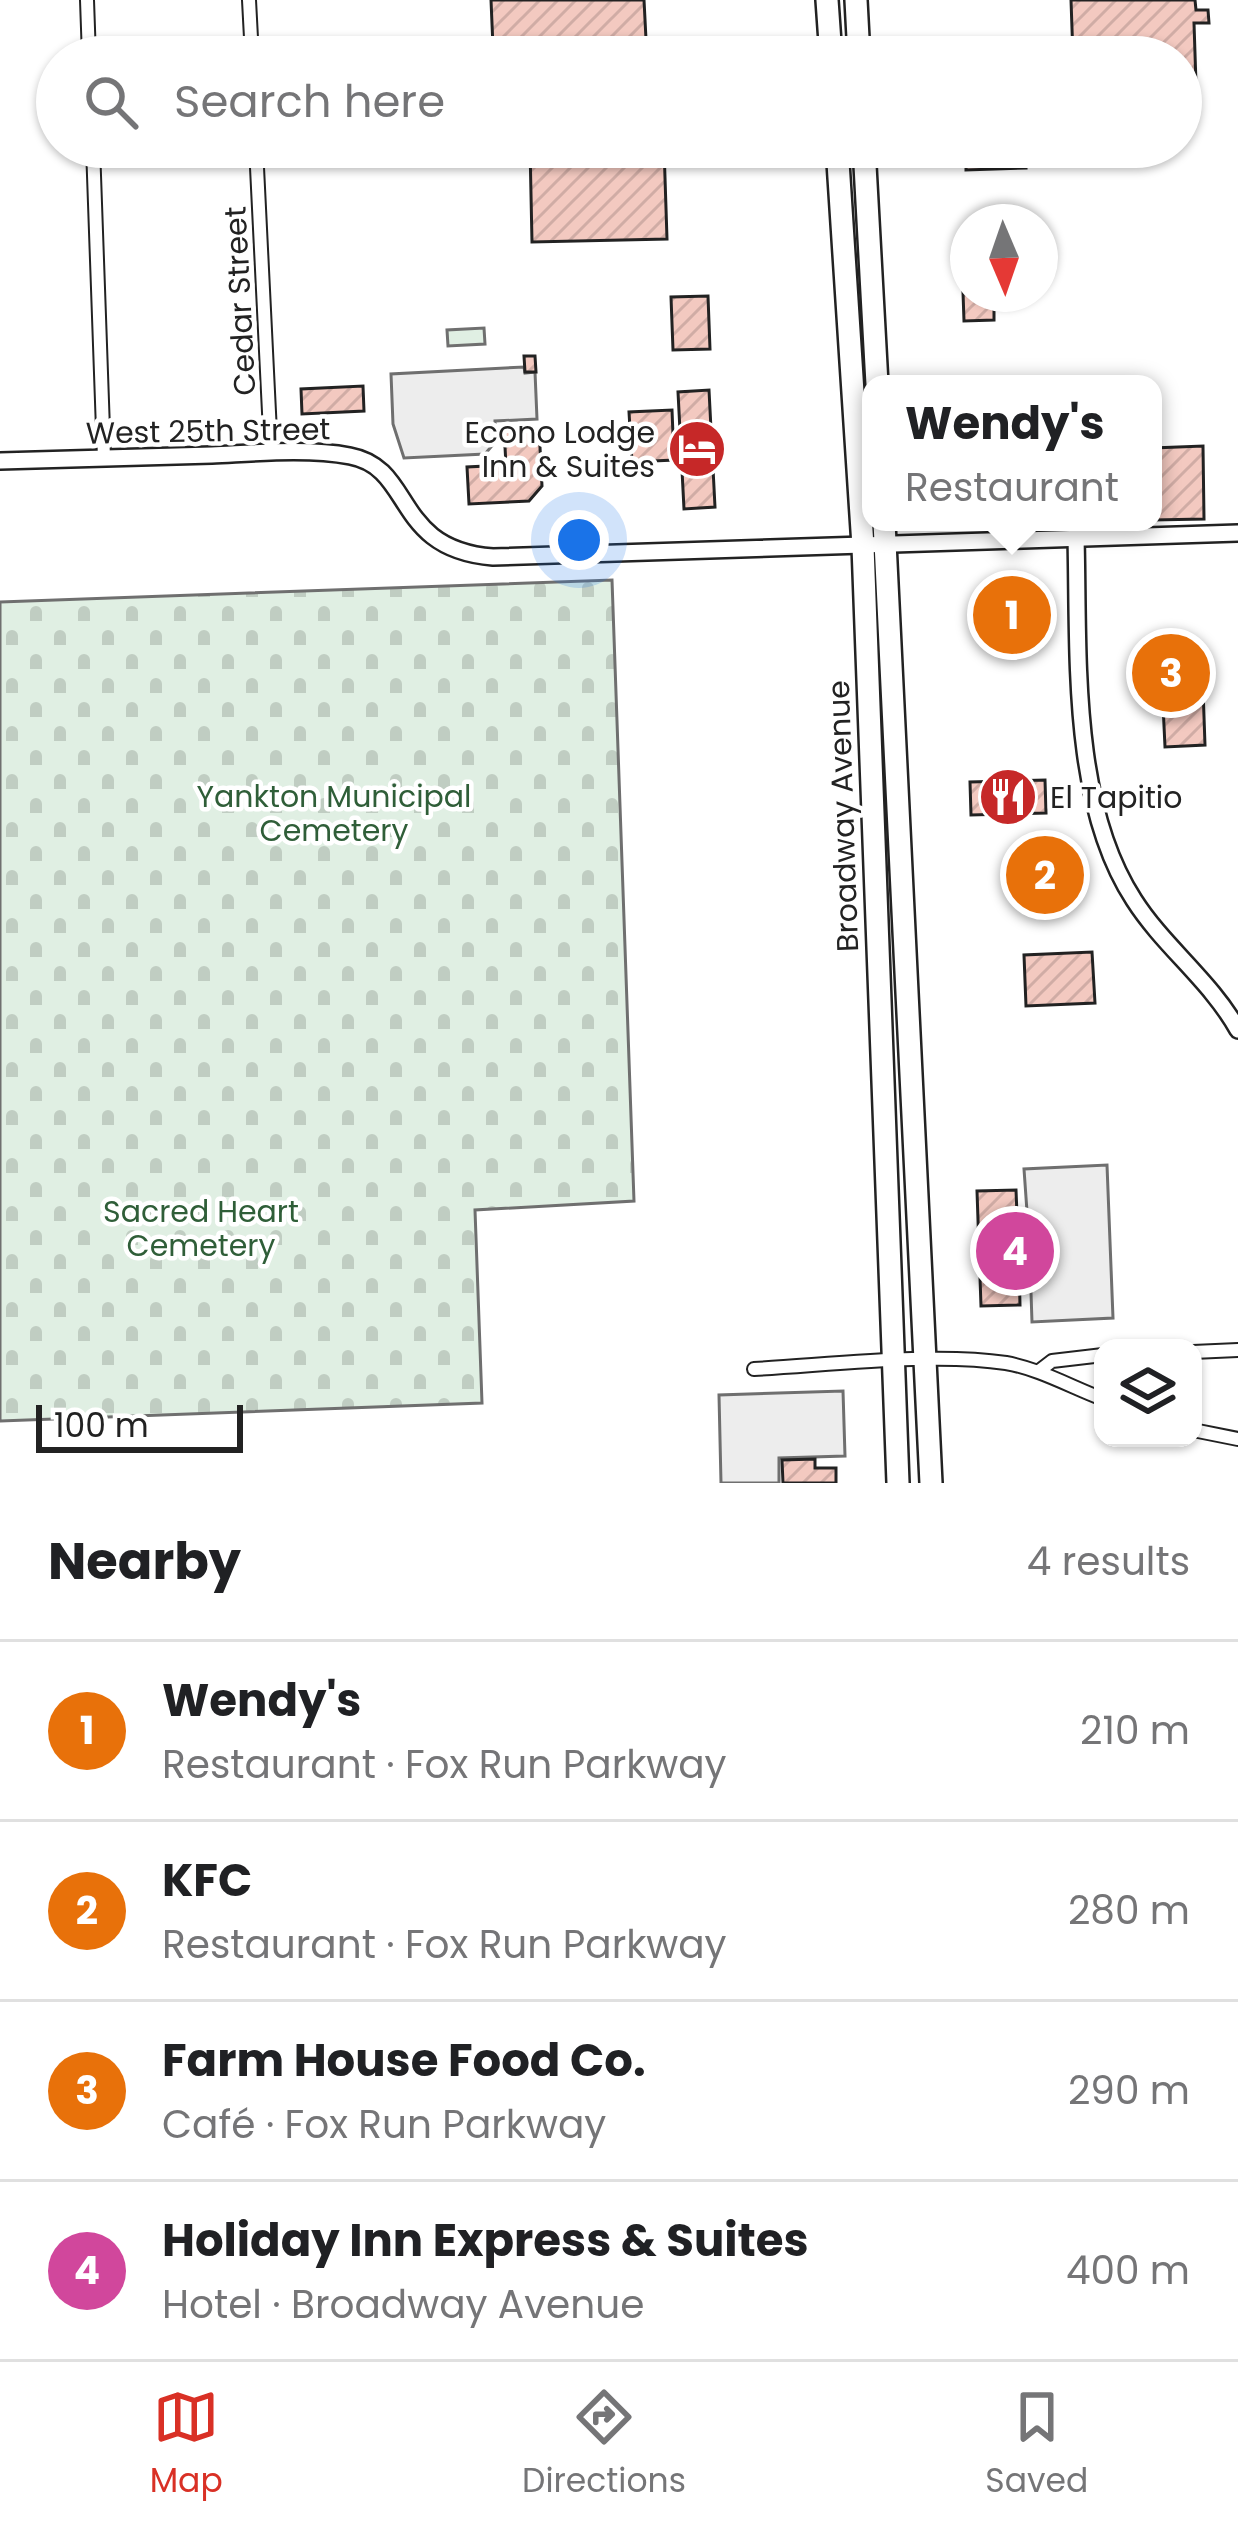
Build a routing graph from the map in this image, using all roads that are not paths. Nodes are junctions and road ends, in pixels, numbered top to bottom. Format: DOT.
graph roads {
  1 [pos="87,0"];
  2 [pos="249,0"];
  3 [pos="827,0"];
  4 [pos="856,0"];
  5 [pos="88,36"];
  6 [pos="251,36"];
  7 [pos="830,36"];
  8 [pos="859,36"];
  9 [pos="94,168"];
  10 [pos="257,168"];
  11 [pos="839,168"];
  12 [pos="865,168"];
  13 [pos="877,375"];
  14 [pos="862,385"];
  15 [pos="272,453"];
  16 [pos="104,458"];
  17 [pos="0,461"];
  18 [pos="1238,533"];
  19 [pos="878,538"];
  20 [pos="1076,538"];
  21 [pos="1238,1030"];
  22 [pos="1238,1350"];
  23 [pos="1202,1352"];
  24 [pos="1094,1356"];
  25 [pos="926,1361"];
  26 [pos="894,1362"];
  27 [pos="754,1369"];
  28 [pos="1039,1371"];
  29 [pos="1094,1395"];
  30 [pos="1202,1432"];
  31 [pos="1238,1439"];
  32 [pos="898,1483"];
  33 [pos="931,1483"];
  1 -- 5 [label="street"];
  2 -- 6 [label="street"];
  3 -- 7 [label="highway"];
  4 -- 8 [label="highway"];
  9 -- 16 [label="street"];
  10 -- 15 [label="street, Cedar Street"];
  11 -- 14 [label="highway, Broadway Avenue"];
  12 -- 13 [label="highway"];
  15 -- 16 [label="street, West 25th Street"];
  15 -- 19 [label="street, West 25th Street"];
  16 -- 17 [label="street, West 25th Street"];
  18 -- 20 [label="street, West 25th Street"];
  19 -- 20 [label="street, West 25th Street"];
  19 -- 25 [label="highway, Broadway Avenue"];
  19 -- 26 [label="highway, Broadway Avenue"];
  20 -- 21 [label="street"];
  22 -- 23 [label="street"];
  24 -- 28 [label="street"];
  25 -- 26 [label="street"];
  25 -- 28 [label="street"];
  25 -- 33 [label="highway, Broadway Avenue"];
  26 -- 27 [label="street"];
  26 -- 32 [label="highway, Broadway Avenue"];
  28 -- 29 [label="street"];
  30 -- 31 [label="street"];
}
